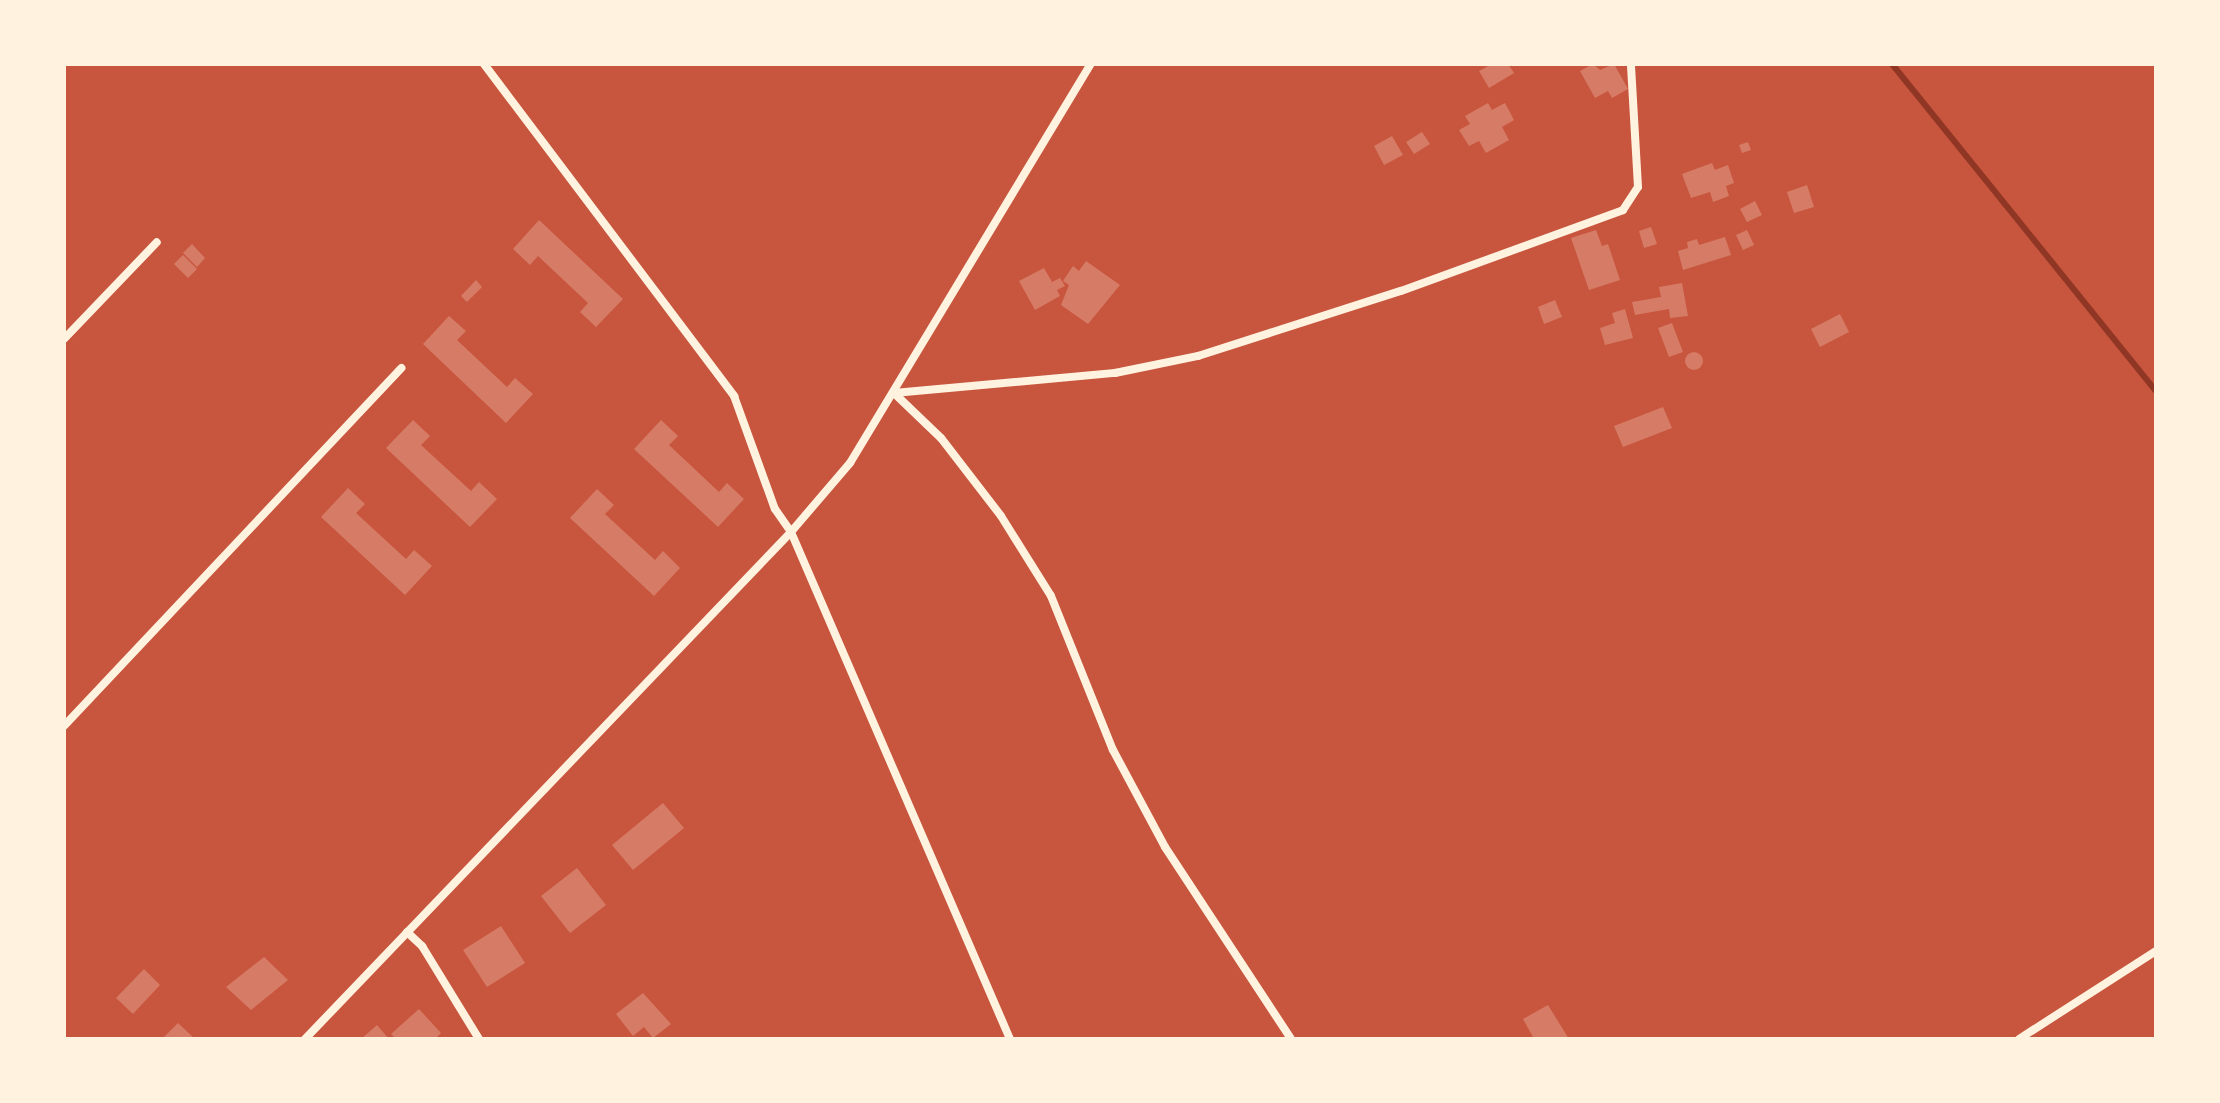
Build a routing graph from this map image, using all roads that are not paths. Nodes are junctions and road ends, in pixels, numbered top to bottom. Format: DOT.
graph roads {
  1 [pos="484,64"];
  2 [pos="1091,64"];
  3 [pos="1631,64"];
  4 [pos="157,242"];
  5 [pos="64,339"];
  6 [pos="401,368"];
  7 [pos="894,393"];
  8 [pos="791,532"];
  9 [pos="64,726"];
  10 [pos="407,932"];
  11 [pos="2156,951"];
  12 [pos="305,1039"];
  13 [pos="479,1039"];
  14 [pos="1010,1039"];
  15 [pos="1291,1039"];
  16 [pos="2019,1039"];
  1 -- 8 [label="street"];
  2 -- 7 [label="street"];
  3 -- 7 [label="street"];
  4 -- 5 [label="street"];
  6 -- 9 [label="street"];
  7 -- 8 [label="street"];
  7 -- 15 [label="street"];
  8 -- 10 [label="street"];
  8 -- 14 [label="street"];
  10 -- 12 [label="street"];
  10 -- 13 [label="street"];
  11 -- 16 [label="street"];
}
